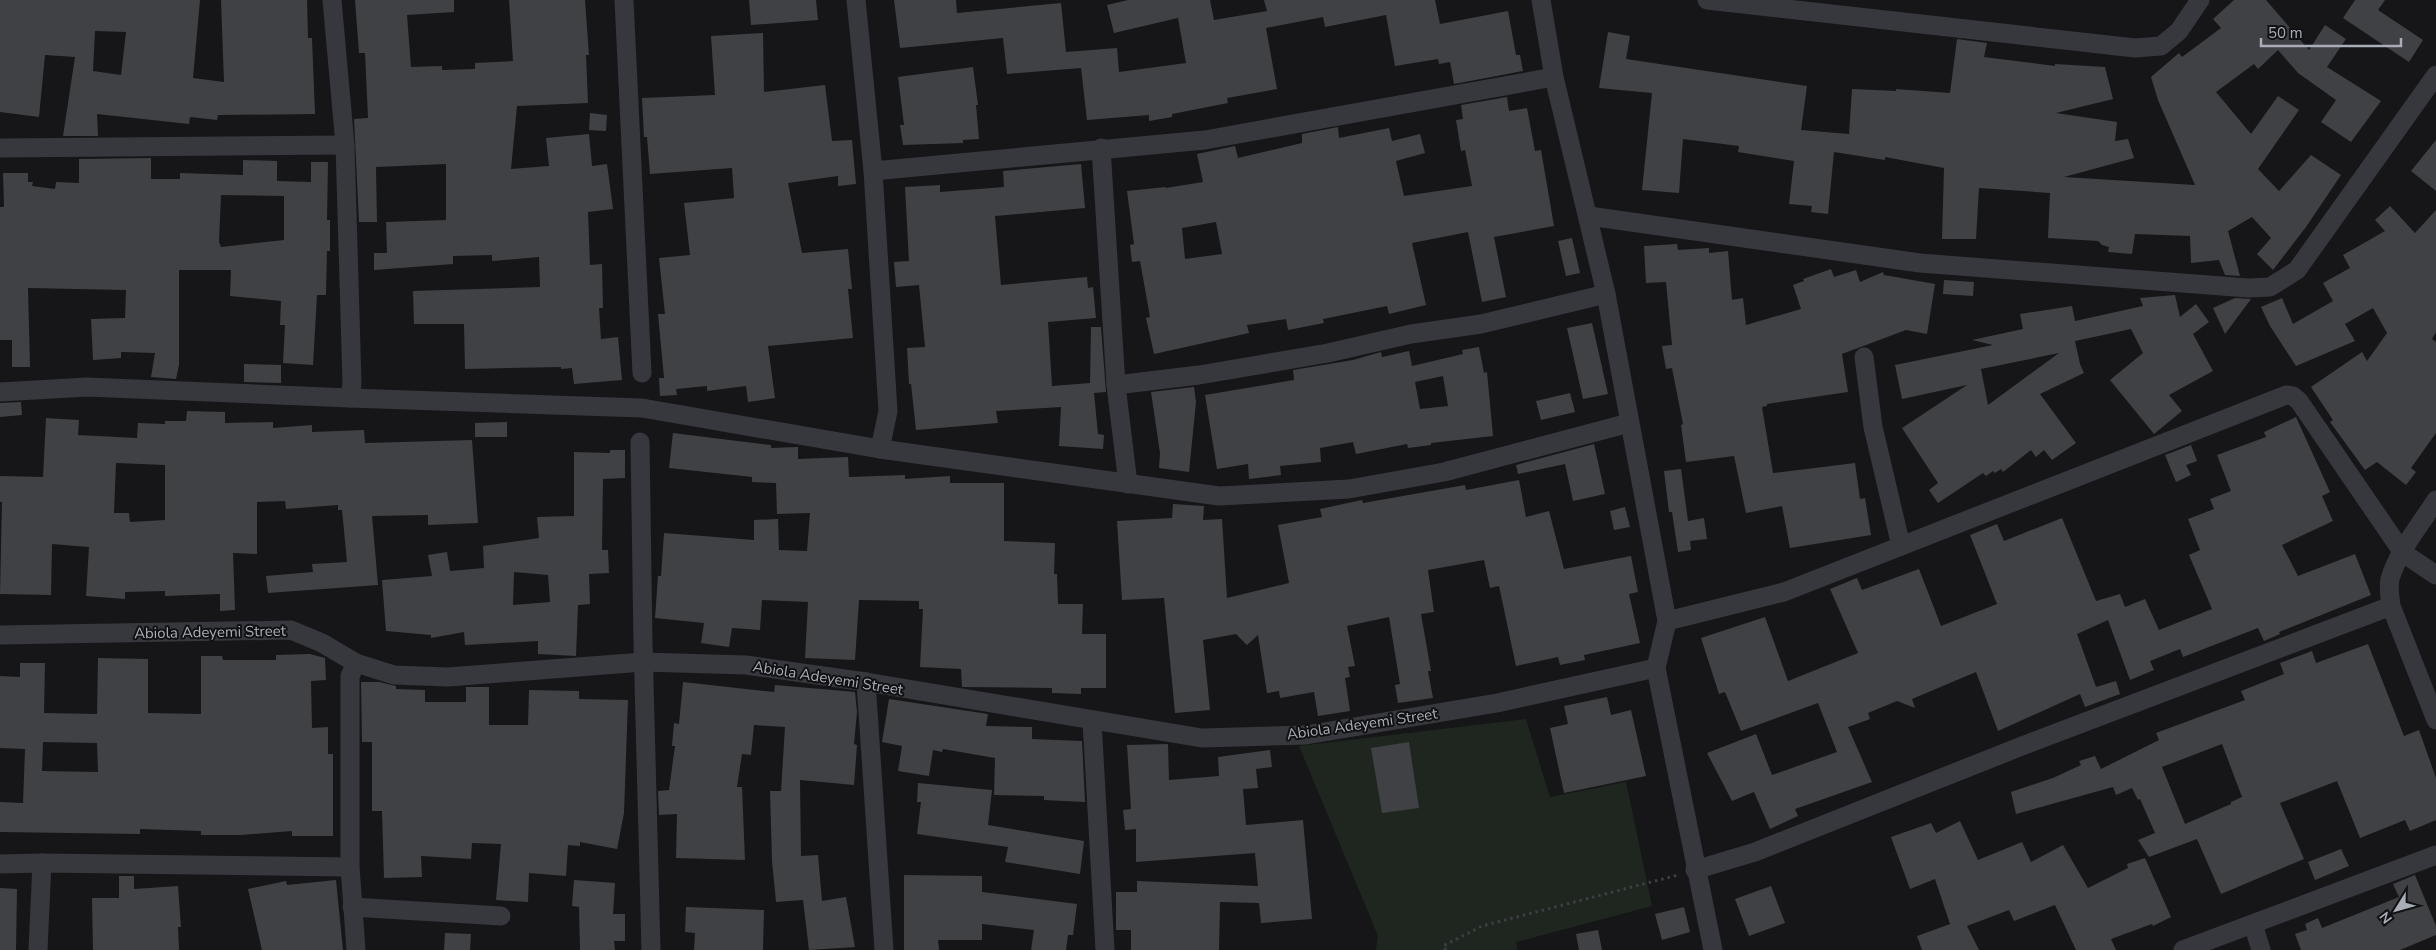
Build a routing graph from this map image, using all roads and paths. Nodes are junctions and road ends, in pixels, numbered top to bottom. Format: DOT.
graph roads {
  1 [pos="332,0"];
  2 [pos="624,0"];
  3 [pos="856,0"];
  4 [pos="1541,0"];
  5 [pos="1707,0"];
  6 [pos="2200,0"];
  7 [pos="2436,75"];
  8 [pos="1554,76"];
  9 [pos="345,145"];
  10 [pos="0,148"];
  11 [pos="1101,148"];
  12 [pos="873,171"];
  13 [pos="1589,216"];
  14 [pos="1606,294"];
  15 [pos="1864,357"];
  16 [pos="642,373"];
  17 [pos="1116,384"];
  18 [pos="0,392"];
  19 [pos="350,398"];
  20 [pos="1629,423"];
  21 [pos="640,442"];
  22 [pos="880,449"];
  23 [pos="1128,484"];
  24 [pos="2436,500"];
  25 [pos="1901,546"];
  26 [pos="2403,553"];
  27 [pos="2436,575"];
  28 [pos="2391,606"];
  29 [pos="1667,621"];
  30 [pos="0,635"];
  31 [pos="643,662"];
  32 [pos="356,663"];
  33 [pos="1656,668"];
  34 [pos="866,682"];
  35 [pos="2436,720"];
  36 [pos="1092,721"];
  37 [pos="2436,855"];
  38 [pos="42,863"];
  39 [pos="0,864"];
  40 [pos="350,868"];
  41 [pos="1695,870"];
  42 [pos="352,907"];
  43 [pos="502,916"];
  44 [pos="2253,924"];
  45 [pos="38,950"];
  46 [pos="356,950"];
  47 [pos="652,950"];
  48 [pos="884,950"];
  49 [pos="1106,950"];
  50 [pos="1446,950"];
  51 [pos="1713,950"];
  52 [pos="2183,950"];
  53 [pos="2261,950"];
  1 -- 9 [label="street"];
  2 -- 16 [label="street"];
  3 -- 12 [label="street"];
  4 -- 8 [label="street"];
  5 -- 6 [label="street"];
  7 -- 13 [label="street"];
  8 -- 11 [label="street"];
  8 -- 13 [label="street"];
  9 -- 10 [label="street"];
  9 -- 19 [label="street"];
  11 -- 12 [label="street"];
  11 -- 17 [label="street"];
  12 -- 22 [label="street"];
  13 -- 14 [label="street"];
  14 -- 17 [label="street"];
  14 -- 20 [label="street"];
  15 -- 25 [label="street"];
  17 -- 23 [label="street"];
  18 -- 19 [label="street"];
  19 -- 22 [label="street"];
  20 -- 23 [label="street"];
  20 -- 29 [label="street"];
  21 -- 31 [label="street"];
  22 -- 23 [label="street"];
  24 -- 26 [label="street"];
  25 -- 26 [label="street"];
  25 -- 29 [label="street"];
  26 -- 27 [label="street"];
  26 -- 28 [label="street"];
  28 -- 35 [label="street"];
  28 -- 41 [label="street"];
  29 -- 33 [label="street"];
  30 -- 32 [label="street, Abiola Adeyemi Street"];
  31 -- 32 [label="street, Abiola Adeyemi Street"];
  31 -- 34 [label="street, Abiola Adeyemi Street"];
  31 -- 47 [label="street"];
  32 -- 40 [label="street"];
  33 -- 36 [label="street, Abiola Adeyemi Street"];
  33 -- 41 [label="street"];
  34 -- 36 [label="street, Abiola Adeyemi Street"];
  34 -- 48 [label="street"];
  36 -- 49 [label="street"];
  37 -- 44 [label="street"];
  38 -- 39 [label="street"];
  38 -- 40 [label="street"];
  38 -- 45 [label="street"];
  40 -- 42 [label="street"];
  41 -- 50 [label="path"];
  41 -- 51 [label="street"];
  42 -- 43 [label="street"];
  42 -- 46 [label="street"];
  44 -- 52 [label="street"];
  44 -- 53 [label="street"];
}
